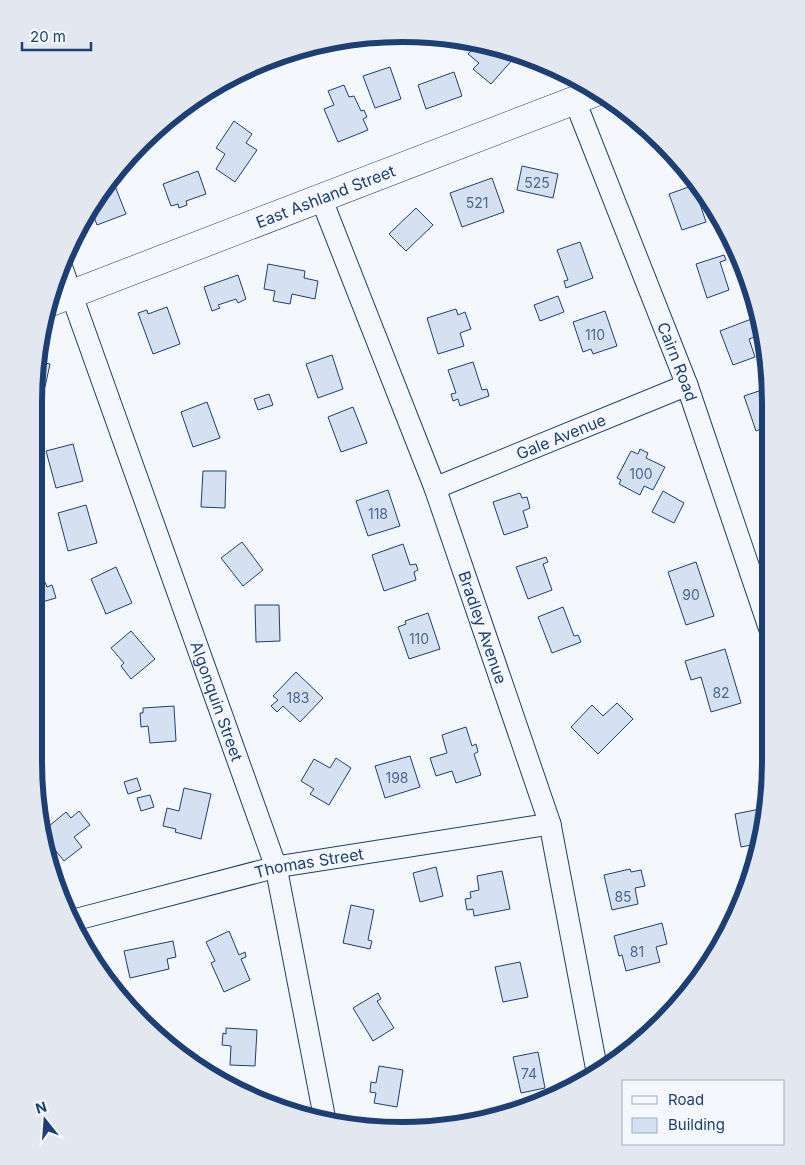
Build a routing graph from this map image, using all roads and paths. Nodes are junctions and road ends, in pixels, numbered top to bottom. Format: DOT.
graph roads {
  1 [pos="587,96"];
  2 [pos="321,198"];
  3 [pos="61,298"];
  4 [pos="687,385"];
  5 [pos="435,488"];
  6 [pos="762,606"];
  7 [pos="550,824"];
  8 [pos="276,866"];
  9 [pos="79,919"];
  10 [pos="596,1066"];
  11 [pos="324,1114"];
  1 -- 2 [label="main road, East Ashland Street"];
  1 -- 4 [label="street, Cairn Road"];
  2 -- 3 [label="main road, East Ashland Street"];
  2 -- 5 [label="street, Bradley Avenue"];
  3 -- 8 [label="street, Algonquin Street"];
  4 -- 5 [label="street, Gale Avenue"];
  4 -- 6 [label="street, Cairn Road"];
  5 -- 7 [label="street, Bradley Avenue"];
  7 -- 8 [label="street, Thomas Street"];
  7 -- 10 [label="street, Bradley Avenue"];
  8 -- 9 [label="street, Thomas Street"];
  8 -- 11 [label="street, Algonquin Street"];
}
